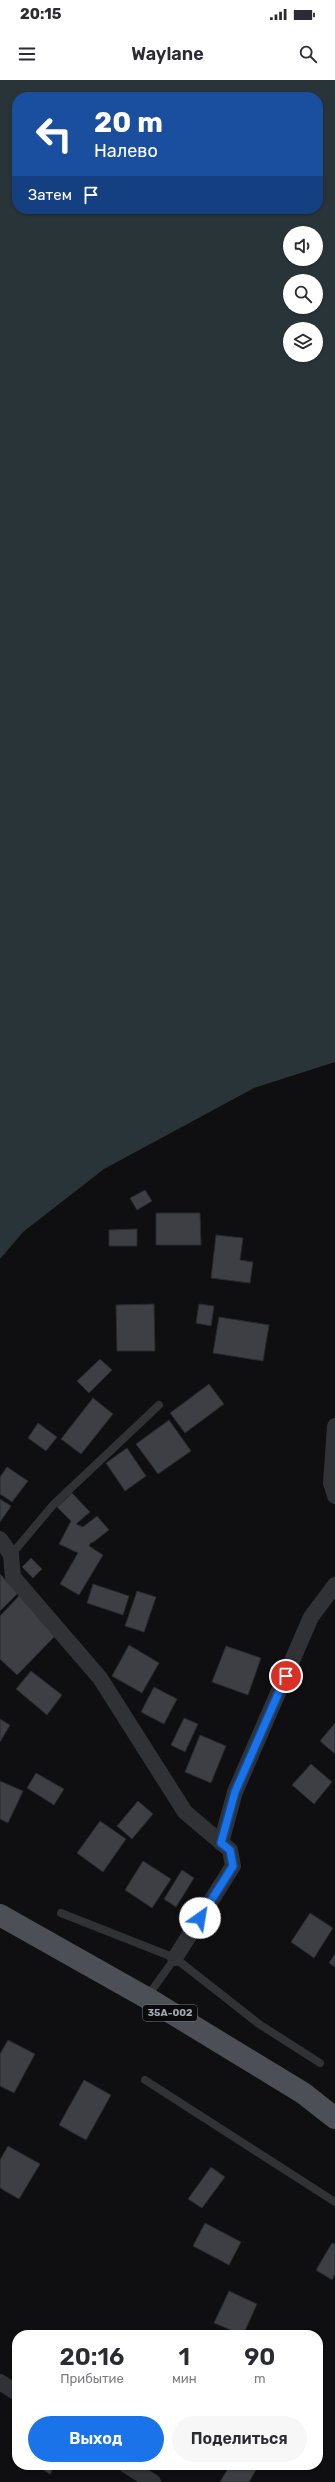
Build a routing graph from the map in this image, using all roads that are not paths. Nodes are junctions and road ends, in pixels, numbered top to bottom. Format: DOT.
graph roads {
  1 [pos="159,1406"];
  2 [pos="335,1426"];
  3 [pos="335,1496"];
  4 [pos="0,1539"];
  5 [pos="11,1555"];
  6 [pos="335,1585"];
  7 [pos="221,1843"];
  8 [pos="61,1913"];
  9 [pos="0,1915"];
  10 [pos="175,1958"];
  11 [pos="146,1998"];
  12 [pos="320,2063"];
  13 [pos="145,2080"];
  14 [pos="335,2118"];
  15 [pos="335,2202"];
  16 [pos="0,2382"];
  17 [pos="12,2390"];
  18 [pos="134,2470"];
  19 [pos="153,2482"];
  1 -- 5 [label="lane"];
  2 -- 3 [label="street"];
  4 -- 5 [label="street"];
  5 -- 7 [label="street"];
  6 -- 7 [label="street"];
  7 -- 10 [label="street"];
  8 -- 10 [label="lane"];
  9 -- 11 [label="main road, 35А-002"];
  10 -- 11 [label="lane"];
  10 -- 12 [label="lane"];
  11 -- 14 [label="main road, 35А-002"];
  13 -- 15 [label="lane"];
  16 -- 17 [label="street"];
  18 -- 19 [label="street"];
}
